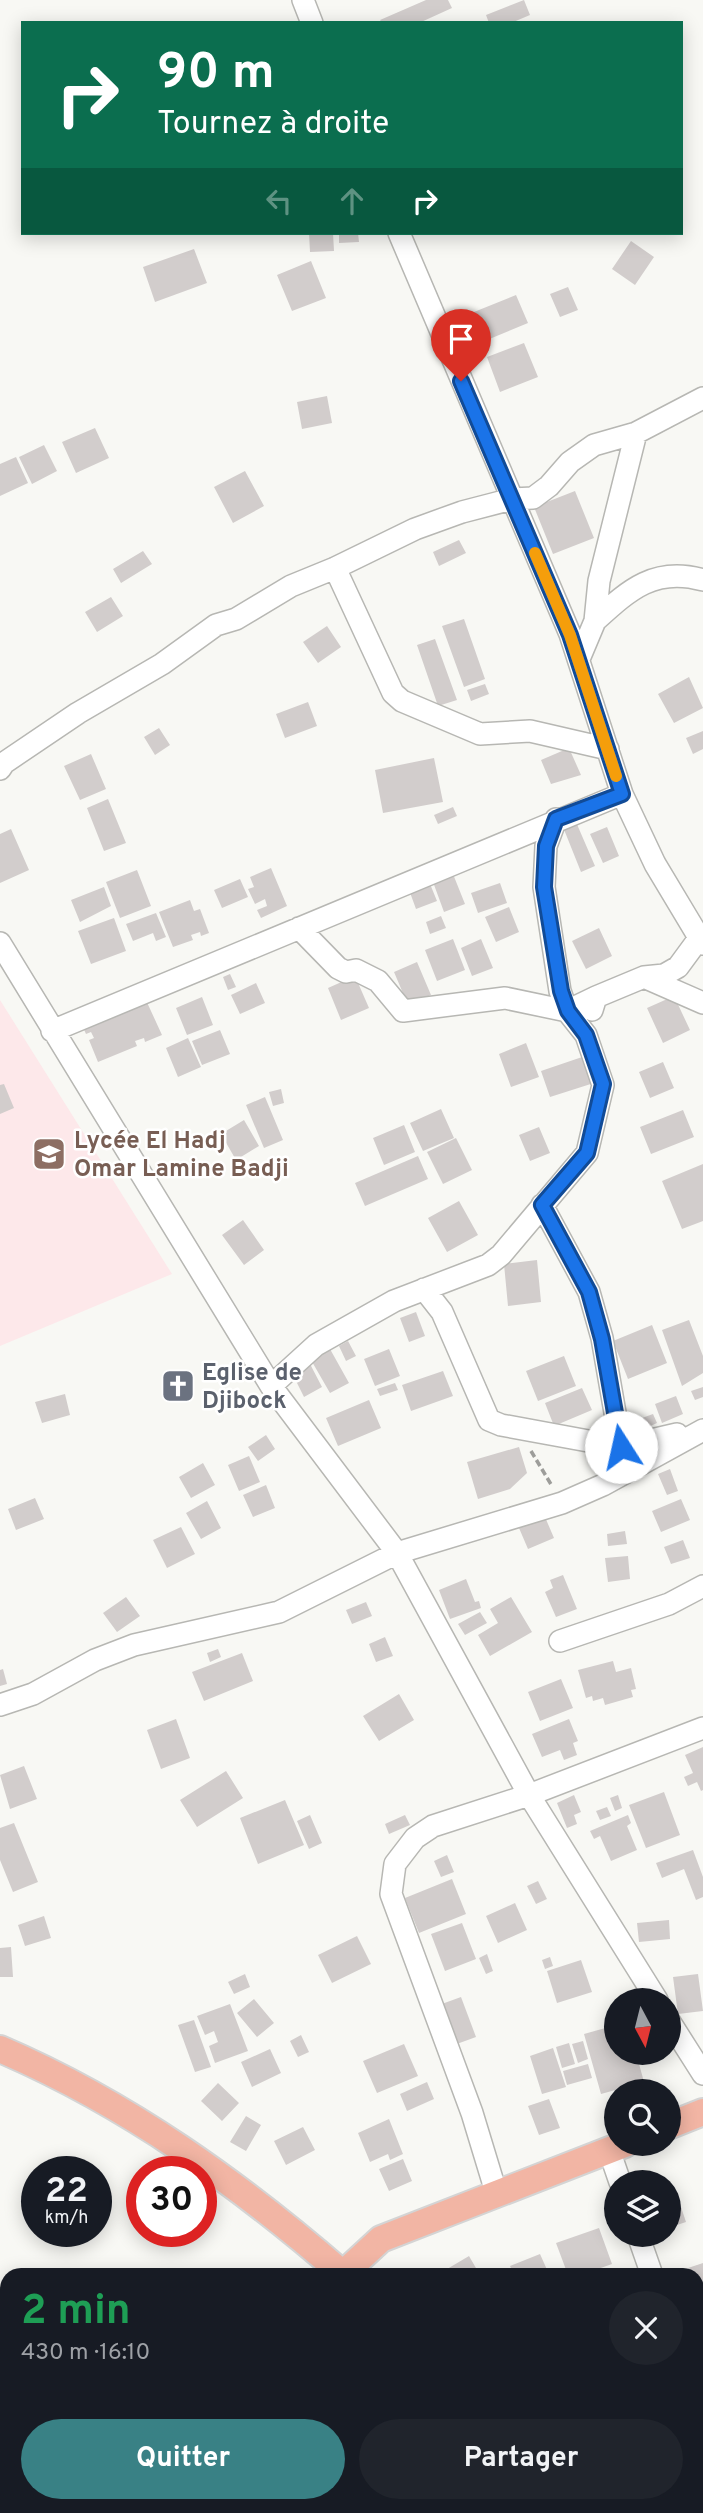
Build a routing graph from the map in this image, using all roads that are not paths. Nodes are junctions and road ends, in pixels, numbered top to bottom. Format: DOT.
graph roads {
  1 [pos="303,0"];
  2 [pos="311,21"];
  3 [pos="400,235"];
  4 [pos="703,398"];
  5 [pos="636,433"];
  6 [pos="512,499"];
  7 [pos="335,569"];
  8 [pos="703,580"];
  9 [pos="595,621"];
  10 [pos="579,659"];
  11 [pos="608,750"];
  12 [pos="0,769"];
  13 [pos="622,794"];
  14 [pos="556,819"];
  15 [pos="299,928"];
  16 [pos="701,941"];
  17 [pos="0,943"];
  18 [pos="644,977"];
  19 [pos="596,997"];
  20 [pos="703,1003"];
  21 [pos="568,1011"];
  22 [pos="52,1031"];
  23 [pos="586,1035"];
  24 [pos="542,1205"];
  25 [pos="425,1289"];
  26 [pos="271,1386"];
  27 [pos="703,1429"];
  28 [pos="621,1447"];
  29 [pos="397,1553"];
  30 [pos="703,1586"];
  31 [pos="560,1641"];
  32 [pos="0,1704"];
  33 [pos="703,1728"];
  34 [pos="529,1795"];
  35 [pos="650,1988"];
  36 [pos="681,2039"];
  37 [pos="0,2049"];
  38 [pos="703,2074"];
  39 [pos="703,2112"];
  40 [pos="681,2121"];
  41 [pos="604,2152"];
  42 [pos="496,2192"];
  43 [pos="642,2247"];
  44 [pos="336,2268"];
  45 [pos="351,2268"];
  46 [pos="650,2268"];
  1 -- 2 [label="street"];
  3 -- 6 [label="street"];
  4 -- 5 [label="street"];
  5 -- 6 [label="street"];
  5 -- 9 [label="street"];
  6 -- 7 [label="street"];
  6 -- 10 [label="street"];
  7 -- 11 [label="street"];
  7 -- 12 [label="street"];
  8 -- 9 [label="street"];
  9 -- 10 [label="street"];
  10 -- 11 [label="street"];
  11 -- 13 [label="street"];
  13 -- 14 [label="street"];
  13 -- 16 [label="street"];
  14 -- 15 [label="street"];
  14 -- 21 [label="street"];
  15 -- 21 [label="street"];
  15 -- 22 [label="street"];
  16 -- 18 [label="street"];
  17 -- 22 [label="street"];
  18 -- 19 [label="street"];
  18 -- 20 [label="street"];
  19 -- 21 [label="street"];
  19 -- 23 [label="street"];
  21 -- 23 [label="street"];
  22 -- 26 [label="street"];
  23 -- 24 [label="street"];
  24 -- 25 [label="street"];
  24 -- 28 [label="street"];
  25 -- 26 [label="street"];
  25 -- 28 [label="street"];
  26 -- 29 [label="street"];
  27 -- 28 [label="street"];
  27 -- 29 [label="street"];
  29 -- 32 [label="street"];
  29 -- 34 [label="street"];
  30 -- 31 [label="street"];
  33 -- 34 [label="street"];
  34 -- 35 [label="street"];
  34 -- 42 [label="street"];
  36 -- 38 [label="street"];
  37 -- 44 [label="main road"];
  39 -- 40 [label="main road"];
  41 -- 42 [label="main road"];
  42 -- 45 [label="main road"];
  43 -- 46 [label="street"];
}
